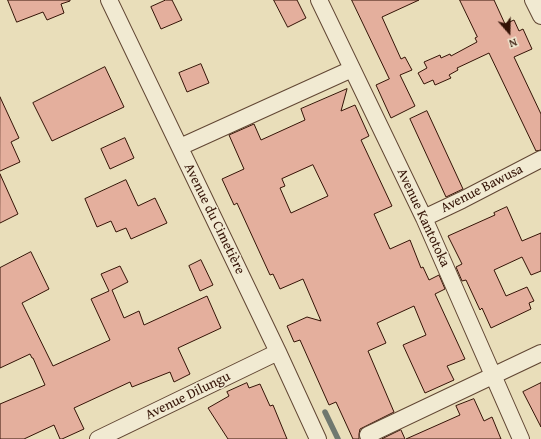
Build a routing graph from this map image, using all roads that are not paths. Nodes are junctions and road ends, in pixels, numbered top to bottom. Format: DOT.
graph roads {
  1 [pos="109,0"];
  2 [pos="319,0"];
  3 [pos="533,0"];
  4 [pos="541,16"];
  5 [pos="352,69"];
  6 [pos="180,147"];
  7 [pos="541,159"];
  8 [pos="424,218"];
  9 [pos="278,352"];
  10 [pos="541,353"];
  11 [pos="493,375"];
  12 [pos="368,435"];
  13 [pos="98,439"];
  14 [pos="318,439"];
  15 [pos="521,439"];
  1 -- 6 [label="street, Avenue du Cimetière"];
  2 -- 5 [label="street, Avenue Kantotoka"];
  3 -- 4 [label="street"];
  5 -- 6 [label="street"];
  5 -- 8 [label="street, Avenue Kantotoka"];
  6 -- 9 [label="street, Avenue du Cimetière"];
  7 -- 8 [label="street, Avenue Bawusa"];
  8 -- 11 [label="street, Avenue Kantotoka"];
  9 -- 13 [label="street, Avenue Dilungu"];
  9 -- 14 [label="street, Avenue du Cimetière"];
  10 -- 11 [label="street"];
  11 -- 12 [label="street"];
  11 -- 15 [label="street, Avenue Kantotoka"];
}
